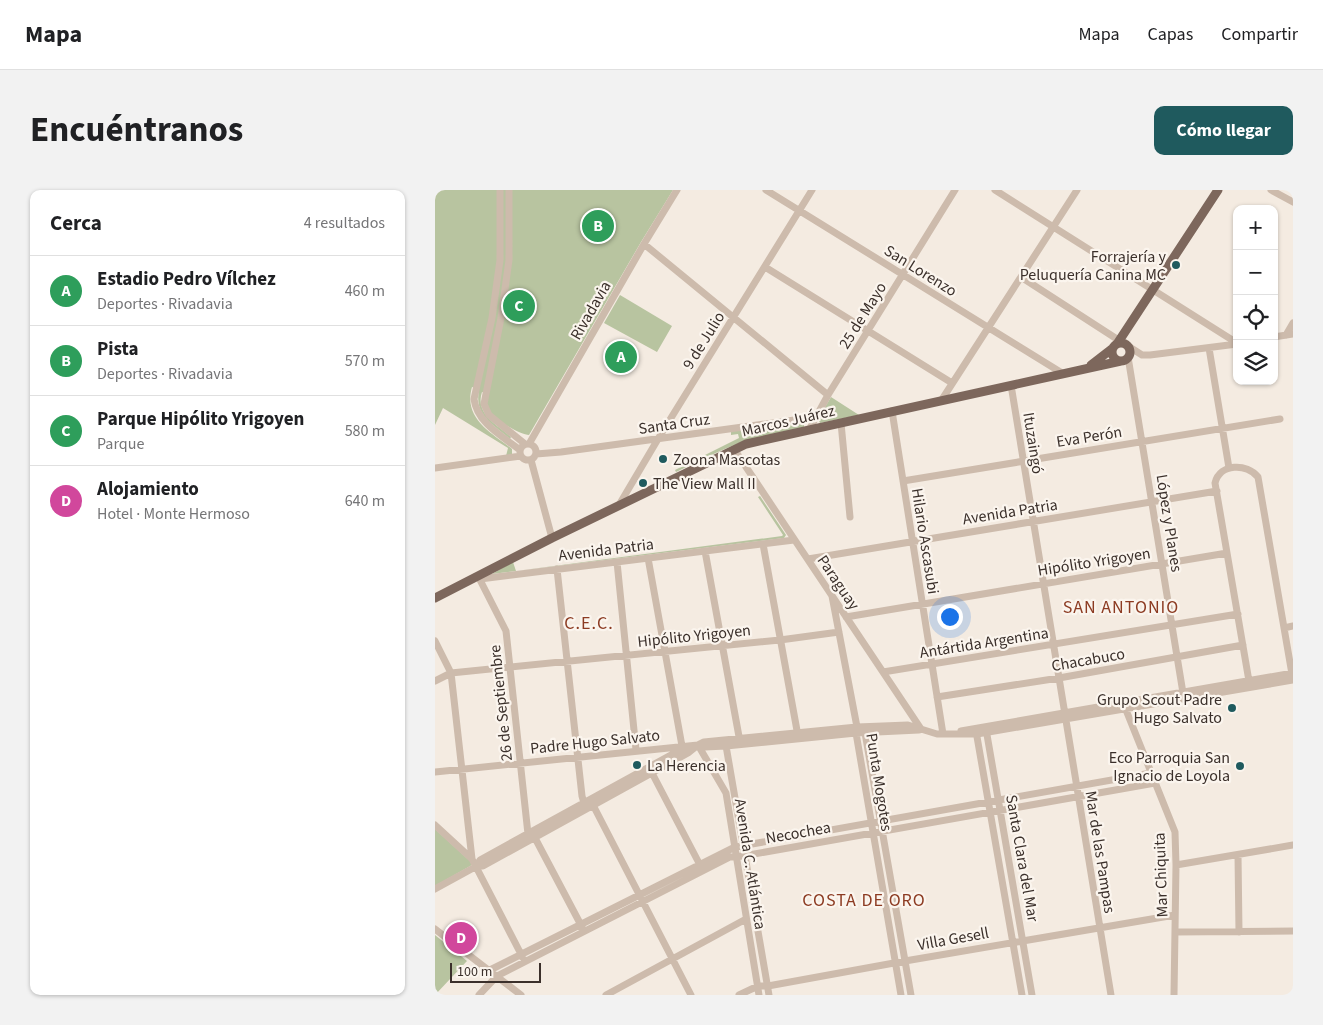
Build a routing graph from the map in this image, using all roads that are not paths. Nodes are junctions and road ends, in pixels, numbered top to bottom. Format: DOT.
graph roads {
  1 [pos="500,190"];
  2 [pos="509,190"];
  3 [pos="677,190"];
  4 [pos="766,190"];
  5 [pos="812,190"];
  6 [pos="955,190"];
  7 [pos="995,190"];
  8 [pos="1077,190"];
  9 [pos="1218,190"];
  10 [pos="1271,190"];
  11 [pos="1293,202"];
  12 [pos="800,211"];
  13 [pos="1053,226"];
  14 [pos="500,242"];
  15 [pos="509,242"];
  16 [pos="644,244"];
  17 [pos="765,267"];
  18 [pos="903,275"];
  19 [pos="1021,277"];
  20 [pos="1153,290"];
  21 [pos="734,317"];
  22 [pos="1293,323"];
  23 [pos="987,328"];
  24 [pos="869,331"];
  25 [pos="1289,335"];
  26 [pos="1233,340"];
  27 [pos="1233,344"];
  28 [pos="1120,345"];
  29 [pos="1209,348"];
  30 [pos="1125,359"];
  31 [pos="1087,368"];
  32 [pos="1062,373"];
  33 [pos="952,383"];
  34 [pos="1011,385"];
  35 [pos="828,395"];
  36 [pos="941,401"];
  37 [pos="892,411"];
  38 [pos="816,417"];
  39 [pos="1280,419"];
  40 [pos="841,423"];
  41 [pos="1222,429"];
  42 [pos="809,430"];
  43 [pos="658,439"];
  44 [pos="1143,441"];
  45 [pos="524,449"];
  46 [pos="734,449"];
  47 [pos="533,457"];
  48 [pos="1023,461"];
  49 [pos="435,468"];
  50 [pos="1229,468"];
  51 [pos="903,481"];
  52 [pos="1217,491"];
  53 [pos="1152,502"];
  54 [pos="619,505"];
  55 [pos="850,517"];
  56 [pos="1033,522"];
  57 [pos="552,538"];
  58 [pos="795,540"];
  59 [pos="913,542"];
  60 [pos="763,544"];
  61 [pos="705,551"];
  62 [pos="1227,553"];
  63 [pos="647,558"];
  64 [pos="807,559"];
  65 [pos="617,562"];
  66 [pos="1162,565"];
  67 [pos="557,569"];
  68 [pos="479,578"];
  69 [pos="1043,583"];
  70 [pos="832,596"];
  71 [pos="435,598"];
  72 [pos="922,604"];
  73 [pos="1237,614"];
  74 [pos="846,617"];
  75 [pos="1172,625"];
  76 [pos="1293,626"];
  77 [pos="1283,628"];
  78 [pos="839,632"];
  79 [pos="780,640"];
  80 [pos="435,641"];
  81 [pos="1053,645"];
  82 [pos="722,646"];
  83 [pos="1243,646"];
  84 [pos="664,652"];
  85 [pos="627,656"];
  86 [pos="1177,658"];
  87 [pos="567,662"];
  88 [pos="932,665"];
  89 [pos="511,668"];
  90 [pos="883,672"];
  91 [pos="451,673"];
  92 [pos="1293,677"];
  93 [pos="1059,678"];
  94 [pos="435,681"];
  95 [pos="1249,684"];
  96 [pos="1183,693"];
  97 [pos="937,698"];
  98 [pos="1125,706"];
  99 [pos="1065,716"];
  100 [pos="857,730"];
  101 [pos="921,730"];
  102 [pos="986,730"];
  103 [pos="976,731"];
  104 [pos="865,733"];
  105 [pos="943,734"];
  106 [pos="798,736"];
  107 [pos="740,742"];
  108 [pos="726,743"];
  109 [pos="698,744"];
  110 [pos="682,746"];
  111 [pos="636,750"];
  112 [pos="688,753"];
  113 [pos="577,756"];
  114 [pos="521,762"];
  115 [pos="462,769"];
  116 [pos="435,772"];
  117 [pos="652,773"];
  118 [pos="1151,773"];
  119 [pos="1155,783"];
  120 [pos="1076,786"];
  121 [pos="1077,797"];
  122 [pos="999,800"];
  123 [pos="584,801"];
  124 [pos="989,801"];
  125 [pos="593,805"];
  126 [pos="1001,810"];
  127 [pos="991,812"];
  128 [pos="881,821"];
  129 [pos="872,822"];
  130 [pos="435,825"];
  131 [pos="883,831"];
  132 [pos="874,833"];
  133 [pos="532,836"];
  134 [pos="744,844"];
  135 [pos="1293,845"];
  136 [pos="735,846"];
  137 [pos="746,855"];
  138 [pos="1238,855"];
  139 [pos="736,856"];
  140 [pos="473,859"];
  141 [pos="700,865"];
  142 [pos="1176,865"];
  143 [pos="477,866"];
  144 [pos="435,889"];
  145 [pos="642,899"];
  146 [pos="1175,916"];
  147 [pos="746,919"];
  148 [pos="1099,927"];
  149 [pos="583,928"];
  150 [pos="435,929"];
  151 [pos="1293,931"];
  152 [pos="1175,932"];
  153 [pos="1239,932"];
  154 [pos="1023,940"];
  155 [pos="1013,942"];
  156 [pos="523,958"];
  157 [pos="673,960"];
  158 [pos="905,961"];
  159 [pos="895,962"];
  160 [pos="490,970"];
  161 [pos="497,976"];
  162 [pos="758,986"];
  163 [pos="767,986"];
  164 [pos="479,995"];
  165 [pos="521,995"];
  166 [pos="606,995"];
  167 [pos="691,995"];
  168 [pos="739,995"];
  169 [pos="759,995"];
  170 [pos="769,995"];
  171 [pos="901,995"];
  172 [pos="911,995"];
  173 [pos="1022,995"];
  174 [pos="1032,995"];
  175 [pos="1111,995"];
  176 [pos="1174,995"];
  1 -- 14 [label="street"];
  2 -- 15 [label="street"];
  3 -- 16 [label="street, Rivadavia"];
  4 -- 12 [label="street, San Lorenzo"];
  5 -- 12 [label="street, 9 de Julio"];
  6 -- 18 [label="street, 25 de Mayo"];
  7 -- 13 [label="street"];
  8 -- 13 [label="street"];
  9 -- 20 [label="main road, Marcos Juárez"];
  10 -- 11 [label="street"];
  12 -- 17 [label="street, 9 de Julio"];
  12 -- 18 [label="street, San Lorenzo"];
  13 -- 19 [label="street"];
  13 -- 20 [label="street"];
  14 -- 15 [label="street"];
  14 -- 45 [label="street"];
  15 -- 45 [label="street"];
  16 -- 21 [label="street"];
  16 -- 45 [label="street, Rivadavia"];
  17 -- 21 [label="street, 9 de Julio"];
  17 -- 24 [label="street"];
  18 -- 23 [label="street, San Lorenzo"];
  18 -- 24 [label="street, 25 de Mayo"];
  19 -- 23 [label="street"];
  19 -- 28 [label="street"];
  20 -- 26 [label="street"];
  20 -- 28 [label="main road, Marcos Juárez"];
  21 -- 35 [label="street"];
  21 -- 43 [label="street, 9 de Julio"];
  22 -- 25 [label="street"];
  23 -- 32 [label="street, San Lorenzo"];
  23 -- 33 [label="street"];
  24 -- 33 [label="street"];
  24 -- 35 [label="street, 25 de Mayo"];
  27 -- 29 [label="street"];
  28 -- 29 [label="street"];
  28 -- 30 [label="main road"];
  28 -- 30 [label="main road"];
  28 -- 31 [label="main road, Marcos Juárez"];
  29 -- 41 [label="street"];
  30 -- 31 [label="main road, Marcos Juárez"];
  30 -- 44 [label="street, López y Planes"];
  31 -- 32 [label="main road, Marcos Juárez"];
  32 -- 34 [label="main road, Marcos Juárez"];
  33 -- 36 [label="street"];
  34 -- 36 [label="main road, Marcos Juárez"];
  34 -- 48 [label="street, Ituzaingó"];
  35 -- 38 [label="street, 25 de Mayo"];
  36 -- 37 [label="main road, Marcos Juárez"];
  37 -- 40 [label="main road, Marcos Juárez"];
  37 -- 51 [label="street, Hilario Ascasubi"];
  38 -- 42 [label="street, 25 de Mayo"];
  38 -- 43 [label="street, Santa Cruz"];
  39 -- 41 [label="street, Eva Perón"];
  40 -- 42 [label="main road, Marcos Juárez"];
  40 -- 55 [label="street"];
  41 -- 44 [label="street, Eva Perón"];
  41 -- 50 [label="street"];
  42 -- 46 [label="main road, Marcos Juárez"];
  43 -- 47 [label="street, Santa Cruz"];
  43 -- 54 [label="street, 9 de Julio"];
  44 -- 48 [label="street, Eva Perón"];
  44 -- 53 [label="street, López y Planes"];
  45 -- 47 [label="street"];
  45 -- 47 [label="street"];
  45 -- 49 [label="street"];
  46 -- 54 [label="main road, Marcos Juárez"];
  46 -- 58 [label="street, Paraguay"];
  47 -- 57 [label="street"];
  48 -- 51 [label="street, Eva Perón"];
  48 -- 56 [label="street, Ituzaingó"];
  50 -- 52 [label="street"];
  50 -- 77 [label="street"];
  51 -- 59 [label="street, Hilario Ascasubi"];
  52 -- 53 [label="street, Avenida Patria"];
  52 -- 62 [label="street"];
  53 -- 56 [label="street, Avenida Patria"];
  53 -- 66 [label="street, López y Planes"];
  54 -- 57 [label="main road, Marcos Juárez"];
  56 -- 59 [label="street, Avenida Patria"];
  56 -- 69 [label="street, Ituzaingó"];
  57 -- 68 [label="main road, Marcos Juárez"];
  58 -- 60 [label="street, Avenida Patria"];
  58 -- 64 [label="street, Paraguay"];
  59 -- 64 [label="street, Avenida Patria"];
  59 -- 72 [label="street, Hilario Ascasubi"];
  60 -- 61 [label="street, Avenida Patria"];
  60 -- 79 [label="street"];
  61 -- 63 [label="street, Avenida Patria"];
  61 -- 82 [label="street"];
  62 -- 66 [label="street, Hipólito Yrigoyen"];
  62 -- 73 [label="street"];
  63 -- 65 [label="street, Avenida Patria"];
  63 -- 84 [label="street"];
  64 -- 70 [label="street, Paraguay"];
  65 -- 67 [label="street, Avenida Patria"];
  65 -- 85 [label="street"];
  66 -- 69 [label="street, Hipólito Yrigoyen"];
  66 -- 75 [label="street, López y Planes"];
  67 -- 68 [label="street, Avenida Patria"];
  67 -- 87 [label="street"];
  68 -- 71 [label="main road, Marcos Juárez"];
  68 -- 89 [label="street, 26 de Septiembre"];
  69 -- 72 [label="street, Hipólito Yrigoyen"];
  69 -- 81 [label="street, Ituzaingó"];
  70 -- 74 [label="street, Paraguay"];
  70 -- 78 [label="street"];
  72 -- 74 [label="street, Hipólito Yrigoyen"];
  72 -- 88 [label="street, Hilario Ascasubi"];
  73 -- 75 [label="street, Antártida Argentina"];
  73 -- 83 [label="street"];
  74 -- 90 [label="street, Paraguay"];
  75 -- 81 [label="street, Antártida Argentina"];
  75 -- 86 [label="street, López y Planes"];
  76 -- 77 [label="street"];
  77 -- 92 [label="street"];
  78 -- 79 [label="street, Hipólito Yrigoyen"];
  78 -- 100 [label="street"];
  79 -- 82 [label="street, Hipólito Yrigoyen"];
  79 -- 106 [label="street"];
  80 -- 91 [label="street"];
  81 -- 88 [label="street, Antártida Argentina"];
  81 -- 93 [label="street, Ituzaingó"];
  82 -- 84 [label="street, Hipólito Yrigoyen"];
  82 -- 107 [label="street"];
  83 -- 86 [label="street, Chacabuco"];
  83 -- 95 [label="street"];
  84 -- 85 [label="street, Hipólito Yrigoyen"];
  84 -- 110 [label="street"];
  85 -- 87 [label="street, Hipólito Yrigoyen"];
  85 -- 111 [label="street"];
  86 -- 93 [label="street, Chacabuco"];
  86 -- 96 [label="street, López y Planes"];
  87 -- 89 [label="street, Hipólito Yrigoyen"];
  87 -- 113 [label="street"];
  88 -- 90 [label="street, Antártida Argentina"];
  88 -- 97 [label="street, Hilario Ascasubi"];
  89 -- 91 [label="street, Hipólito Yrigoyen"];
  89 -- 114 [label="street, 26 de Septiembre"];
  90 -- 101 [label="street, Paraguay"];
  91 -- 94 [label="street, Hipólito Yrigoyen"];
  91 -- 115 [label="street"];
  92 -- 95 [label="street, Padre Hugo Salvato"];
  93 -- 97 [label="street, Chacabuco"];
  93 -- 99 [label="street, Ituzaingó"];
  95 -- 96 [label="street, Padre Hugo Salvato"];
  95 -- 98 [label="street, Padre Hugo Salvato"];
  96 -- 98 [label="street, Padre Hugo Salvato"];
  97 -- 105 [label="street, Hilario Ascasubi"];
  98 -- 99 [label="street, Padre Hugo Salvato"];
  98 -- 118 [label="street, Mar Chiquita"];
  99 -- 102 [label="street, Padre Hugo Salvato"];
  99 -- 120 [label="street, Mar de las Pampas"];
  100 -- 101 [label="street, Padre Hugo Salvato"];
  100 -- 104 [label="street, Punta Mogotes"];
  100 -- 106 [label="street, Padre Hugo Salvato"];
  100 -- 129 [label="street, Punta Mogotes"];
  101 -- 104 [label="street, Padre Hugo Salvato"];
  101 -- 105 [label="street, Padre Hugo Salvato"];
  102 -- 103 [label="street, Padre Hugo Salvato"];
  102 -- 122 [label="street, Santa Clara del Mar"];
  103 -- 105 [label="street, Padre Hugo Salvato"];
  103 -- 124 [label="street, Santa Clara del Mar"];
  104 -- 128 [label="street, Punta Mogotes"];
  106 -- 107 [label="street, Padre Hugo Salvato"];
  107 -- 108 [label="street, Padre Hugo Salvato"];
  108 -- 109 [label="street, Padre Hugo Salvato"];
  108 -- 134 [label="street, Avenida C. Atlántica"];
  109 -- 110 [label="street, Padre Hugo Salvato"];
  109 -- 112 [label="street"];
  109 -- 136 [label="street, Avenida C. Atlántica"];
  110 -- 111 [label="street, Padre Hugo Salvato"];
  110 -- 112 [label="street"];
  110 -- 123 [label="street"];
  111 -- 113 [label="street, Padre Hugo Salvato"];
  112 -- 117 [label="street"];
  113 -- 114 [label="street, Padre Hugo Salvato"];
  113 -- 123 [label="street"];
  114 -- 115 [label="street, Padre Hugo Salvato"];
  114 -- 133 [label="street, 26 de Septiembre"];
  115 -- 116 [label="street, Padre Hugo Salvato"];
  115 -- 140 [label="street"];
  117 -- 125 [label="street"];
  117 -- 141 [label="street"];
  118 -- 119 [label="street, Mar Chiquita"];
  118 -- 120 [label="street, Necochea"];
  119 -- 121 [label="street, Necochea"];
  119 -- 142 [label="street, Mar Chiquita"];
  120 -- 121 [label="street, Mar de las Pampas"];
  120 -- 122 [label="street, Necochea"];
  121 -- 126 [label="street, Necochea"];
  121 -- 148 [label="street, Mar de las Pampas"];
  122 -- 124 [label="street, Necochea"];
  122 -- 126 [label="street, Santa Clara del Mar"];
  123 -- 125 [label="street"];
  123 -- 133 [label="street"];
  124 -- 127 [label="street, Santa Clara del Mar"];
  124 -- 128 [label="street, Necochea"];
  125 -- 133 [label="street"];
  125 -- 145 [label="street"];
  126 -- 127 [label="street, Necochea"];
  126 -- 154 [label="street, Santa Clara del Mar"];
  127 -- 131 [label="street, Necochea"];
  127 -- 155 [label="street, Santa Clara del Mar"];
  128 -- 129 [label="street, Necochea"];
  128 -- 131 [label="street, Punta Mogotes"];
  129 -- 132 [label="street, Punta Mogotes"];
  129 -- 134 [label="street, Necochea"];
  130 -- 140 [label="street"];
  131 -- 132 [label="street, Necochea"];
  131 -- 158 [label="street, Punta Mogotes"];
  132 -- 137 [label="street, Necochea"];
  132 -- 159 [label="street, Punta Mogotes"];
  133 -- 143 [label="street"];
  133 -- 149 [label="street"];
  134 -- 136 [label="street, Necochea"];
  134 -- 137 [label="street, Avenida C. Atlántica"];
  135 -- 138 [label="street"];
  136 -- 139 [label="street, Avenida C. Atlántica"];
  136 -- 141 [label="street, Necochea"];
  137 -- 139 [label="street, Necochea"];
  137 -- 163 [label="street, Avenida C. Atlántica"];
  138 -- 142 [label="street"];
  138 -- 153 [label="street"];
  139 -- 145 [label="street, Necochea"];
  139 -- 147 [label="street, Avenida C. Atlántica"];
  140 -- 143 [label="street"];
  141 -- 145 [label="street, Necochea"];
  142 -- 146 [label="street, Mar Chiquita"];
  143 -- 144 [label="street"];
  143 -- 156 [label="street"];
  145 -- 149 [label="street, Necochea"];
  145 -- 157 [label="street"];
  146 -- 148 [label="street, Villa Gesell"];
  146 -- 152 [label="street, Mar Chiquita"];
  147 -- 157 [label="street"];
  147 -- 162 [label="street, Avenida C. Atlántica"];
  148 -- 154 [label="street, Villa Gesell"];
  148 -- 175 [label="street, Mar de las Pampas"];
  149 -- 156 [label="street, Necochea"];
  150 -- 160 [label="street"];
  151 -- 153 [label="street"];
  152 -- 153 [label="street"];
  152 -- 176 [label="street, Mar Chiquita"];
  154 -- 155 [label="street, Villa Gesell"];
  154 -- 174 [label="street, Santa Clara del Mar"];
  155 -- 158 [label="street, Villa Gesell"];
  155 -- 173 [label="street, Santa Clara del Mar"];
  156 -- 160 [label="street, Necochea"];
  156 -- 161 [label="street, Necochea"];
  157 -- 166 [label="street"];
  157 -- 167 [label="street"];
  158 -- 159 [label="street, Villa Gesell"];
  158 -- 172 [label="street, Punta Mogotes"];
  159 -- 163 [label="street, Villa Gesell"];
  159 -- 171 [label="street, Punta Mogotes"];
  160 -- 161 [label="street"];
  161 -- 164 [label="street, Necochea"];
  161 -- 165 [label="street"];
  162 -- 163 [label="street, Villa Gesell"];
  162 -- 168 [label="street, Villa Gesell"];
  162 -- 169 [label="street, Avenida C. Atlántica"];
  163 -- 170 [label="street, Avenida C. Atlántica"];
}
